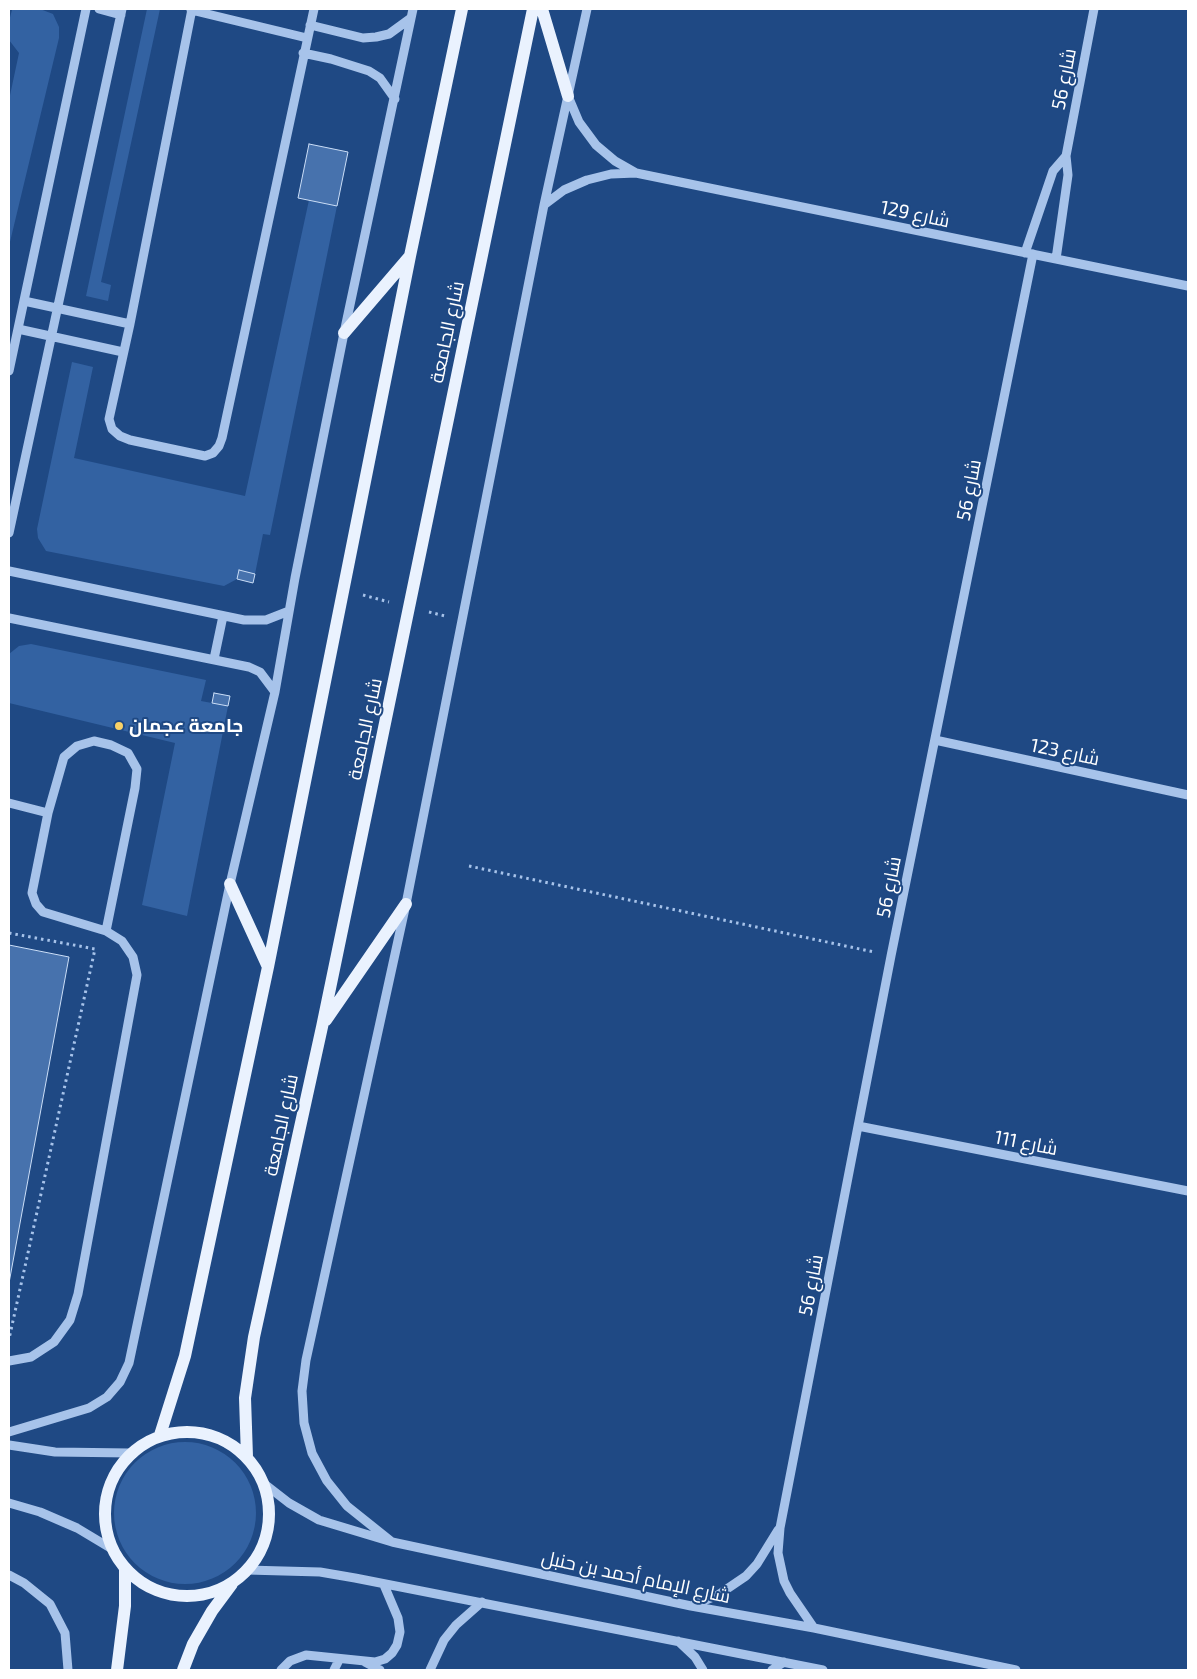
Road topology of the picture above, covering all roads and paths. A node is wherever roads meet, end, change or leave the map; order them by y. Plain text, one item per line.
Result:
1 (86, 9) edge
2 (99, 9) edge
3 (314, 9) edge
4 (533, 9) edge
5 (542, 9) edge
6 (587, 9) edge
7 (1094, 9) edge
8 (192, 10) edge
9 (460, 10) edge
10 (122, 12) edge
11 (412, 13) edge
12 (310, 25) junction
13 (307, 38) junction
14 (303, 53) junction
15 (568, 96) junction
16 (395, 99) junction
17 (1066, 156) junction
18 (636, 173) junction
19 (544, 205) junction
20 (1029, 254) junction
21 (410, 256) junction
22 (1056, 259) junction
23 (1188, 286) edge
24 (24, 301) junction
25 (58, 308) junction
26 (130, 324) junction
27 (18, 328) junction
28 (344, 333) junction
29 (52, 336) junction
30 (123, 352) junction
31 (9, 371) edge
32 (9, 533) edge
33 (9, 571) edge
34 (343, 590) junction
35 (410, 607) junction
36 (289, 611) junction
37 (223, 616) junction
38 (9, 618) edge
39 (463, 621) junction
40 (214, 659) junction
41 (275, 692) junction
42 (935, 740) junction
43 (1188, 795) edge
44 (9, 803) edge
45 (48, 813) junction
46 (469, 866) dead end
47 (230, 884) junction
48 (406, 904) junction
49 (106, 931) junction
50 (9, 933) edge
51 (892, 956) junction
52 (268, 967) junction
53 (322, 1026) junction
54 (858, 1126) junction
55 (1188, 1191) edge
56 (9, 1339) edge
57 (9, 1361) edge
58 (9, 1432) edge
59 (160, 1436) junction
60 (9, 1445) edge
61 (130, 1453) junction
62 (247, 1457) junction
63 (262, 1482) junction
64 (9, 1503) edge
65 (780, 1528) junction
66 (392, 1542) junction
67 (112, 1549) junction
68 (125, 1569) junction
69 (247, 1570) junction
70 (9, 1575) edge
71 (235, 1581) junction
72 (384, 1585) junction
73 (482, 1602) junction
74 (691, 1606) junction
75 (814, 1628) junction
76 (677, 1640) junction
77 (339, 1660) junction
78 (365, 1662) junction
79 (784, 1662) junction
80 (68, 1670) edge
81 (117, 1670) edge
82 (183, 1670) edge
83 (281, 1670) edge
84 (334, 1670) edge
85 (380, 1670) edge
86 (430, 1670) edge
87 (703, 1670) edge
88 (772, 1670) edge
89 (823, 1670) edge
90 (1016, 1670) edge

1 - 24 street
2 - 10 street
3 - 12 street
4 - 35 main road, شارع الجامعة
5 - 15 main road
6 - 15 street
7 - 17 street, شارع 56
8 - 13 street
8 - 26 street
9 - 21 main road
10 - 25 street
11 - 12 street
11 - 16 street
12 - 13 street
13 - 14 street
14 - 16 street
14 - 30 street
15 - 18 street, شارع 129
15 - 19 street
16 - 28 street
17 - 20 street, شارع 56
17 - 22 street, شارع 56
18 - 19 street, شارع 129
18 - 20 street, شارع 129
19 - 39 street
20 - 22 street, شارع 129
20 - 42 street, شارع 56
21 - 28 main road
21 - 34 main road
22 - 23 street, شارع 129
24 - 25 street
24 - 27 street
25 - 26 street
25 - 29 street
26 - 30 street
27 - 29 street
27 - 31 street
28 - 36 street
29 - 30 street
29 - 32 street
33 - 37 street
34 - 35 path
34 - 52 main road
35 - 39 path
35 - 53 main road, شارع الجامعة
36 - 37 street
36 - 41 street
37 - 40 street
38 - 40 street
39 - 48 street
40 - 41 street
41 - 47 street
42 - 43 street, شارع 123
42 - 51 street, شارع 56
44 - 45 street
45 - 49 street
45 - 49 street
46 - 51 path
47 - 52 main road
47 - 58 street
48 - 53 main road
48 - 66 street
49 - 57 street
50 - 56 path
51 - 54 street, شارع 56
52 - 59 main road
53 - 62 main road, شارع الجامعة
54 - 55 street, شارع 111
54 - 65 street, شارع 56
59 - 61 main road
59 - 62 main road
60 - 61 street
61 - 67 main road
62 - 63 main road
63 - 66 street, شارع الإمام أحمد بن حنبل
63 - 69 main road
64 - 67 street
65 - 74 street, شارع 56
65 - 75 street, شارع 56
66 - 74 street, شارع الإمام أحمد بن حنبل
67 - 68 main road
68 - 71 main road
68 - 81 main road
69 - 71 main road
69 - 72 street
70 - 80 street
71 - 82 main road
72 - 73 street
72 - 78 street
73 - 76 street
73 - 86 street
74 - 75 street, شارع الإمام أحمد بن حنبل
75 - 90 street, شارع الإمام أحمد بن حنبل
76 - 79 street
76 - 87 street
77 - 78 street
77 - 83 street
77 - 84 street
78 - 85 street
79 - 88 street
79 - 89 street

